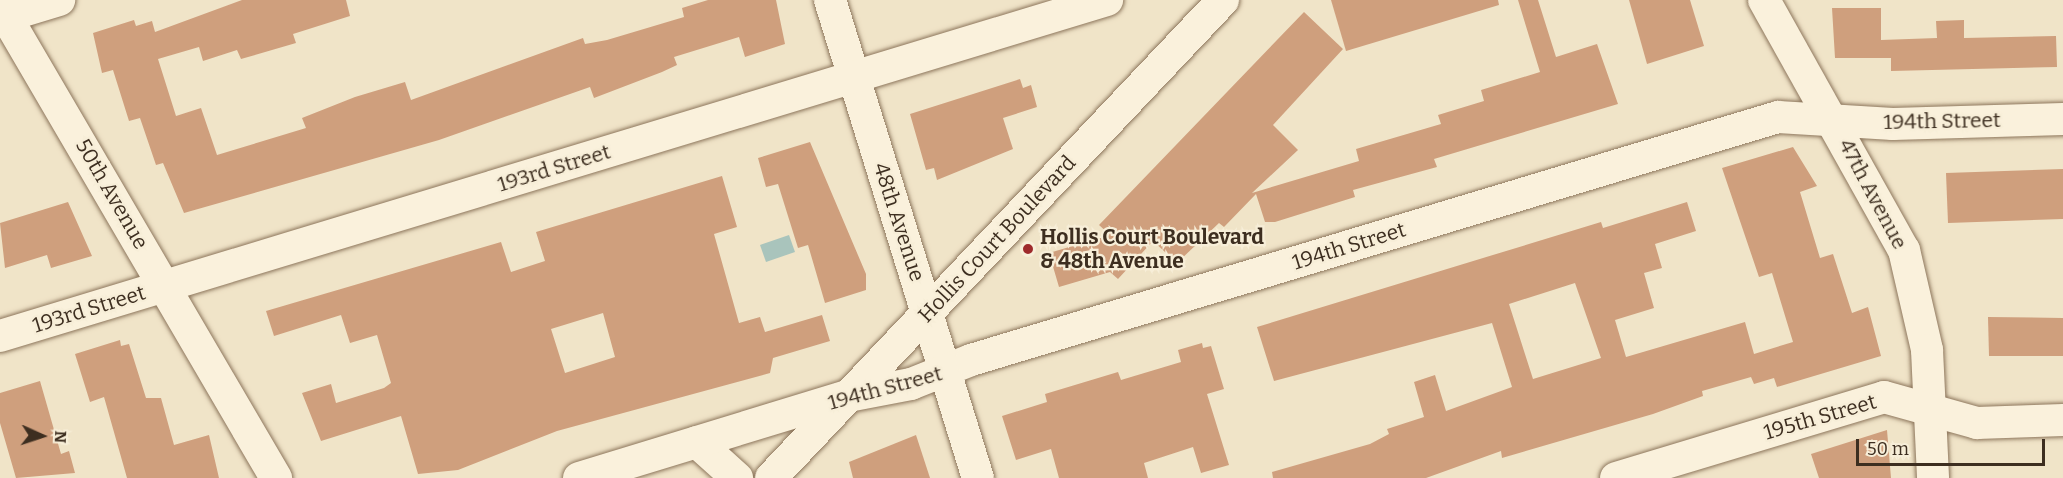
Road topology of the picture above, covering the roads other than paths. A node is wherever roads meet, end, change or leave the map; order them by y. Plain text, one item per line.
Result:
1 (59, 0) edge
2 (830, 0) edge
3 (1107, 0) edge
4 (1224, 0) edge
5 (1764, 0) edge
6 (2, 13) edge
7 (853, 77) junction
8 (1832, 119) junction
9 (2063, 119) edge
10 (165, 286) junction
11 (929, 311) junction
12 (0, 336) edge
13 (948, 371) junction
14 (848, 396) junction
15 (1931, 407) junction
16 (2063, 420) edge
17 (697, 442) junction
18 (276, 478) edge
19 (579, 478) edge
20 (738, 478) edge
21 (771, 478) edge
22 (978, 478) edge
23 (1616, 478) edge
24 (1933, 478) edge

1 - 6 street
2 - 7 street, 48th Avenue
3 - 7 street, 193rd Street
4 - 11 street, Hollis Court Boulevard
5 - 8 street, 47th Avenue
6 - 10 street, 50th Avenue
7 - 10 street, 193rd Street
7 - 11 street, 48th Avenue
8 - 9 street, 194th Street
8 - 13 street, 194th Street
8 - 15 street, 47th Avenue
10 - 12 street, 193rd Street
10 - 18 street, 50th Avenue
11 - 13 street, 48th Avenue
11 - 14 street, Hollis Court Boulevard
13 - 14 street, 194th Street
13 - 22 street, 48th Avenue
14 - 17 street, 194th Street
14 - 21 street, Hollis Court Boulevard
15 - 16 street, 195th Street
15 - 23 street, 195th Street
15 - 24 street, 47th Avenue
17 - 19 street, 194th Street
17 - 20 street

